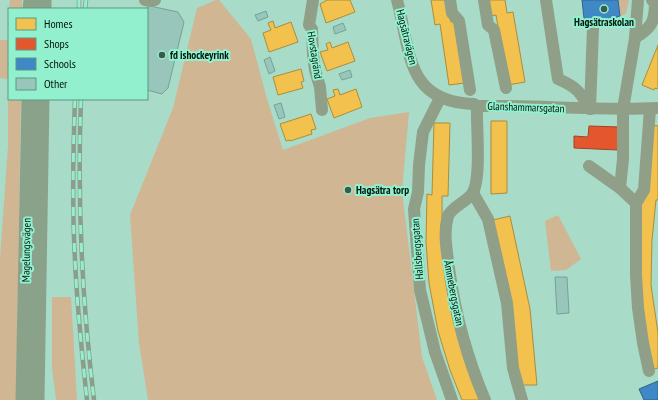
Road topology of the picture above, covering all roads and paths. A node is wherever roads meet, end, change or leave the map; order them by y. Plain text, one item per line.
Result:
1 (145, 0) edge
2 (155, 0) edge
3 (313, 0) edge
4 (397, 0) edge
5 (450, 0) edge
6 (484, 0) edge
7 (546, 0) edge
8 (638, 0) edge
9 (655, 5) edge
10 (593, 28) dead end
11 (635, 38) junction
12 (506, 88) dead end
13 (470, 90) dead end
14 (436, 95) junction
15 (29, 100) edge
16 (42, 100) edge
17 (477, 106) junction
18 (590, 109) junction
19 (623, 109) junction
20 (654, 109) edge
21 (322, 110) dead end
22 (589, 166) dead end
23 (620, 188) junction
24 (473, 193) junction
25 (636, 203) junction
26 (650, 370) dead end
27 (23, 400) edge
28 (37, 400) edge
29 (452, 400) edge
30 (485, 400) edge
31 (522, 400) edge

1 - 2 street
3 - 21 street, Hovstagränd
4 - 14 street, Hagsätravägen
5 - 13 street
6 - 12 street
7 - 18 street
8 - 11 street
9 - 11 street
10 - 18 street
11 - 19 street
14 - 17 street, Glanshammarsgatan
14 - 29 street, Hallsbergsgatan
15 - 27 main road, Magelungsvägen
16 - 28 main road, Magelungsvägen
17 - 18 street, Glanshammarsgatan
17 - 24 street
18 - 19 street, Glanshammarsgatan
19 - 20 street, Glanshammarsgatan
19 - 23 street
20 - 25 street
22 - 23 street
23 - 25 street
24 - 30 street, Åmmebergsgatan
24 - 31 street
25 - 26 street

